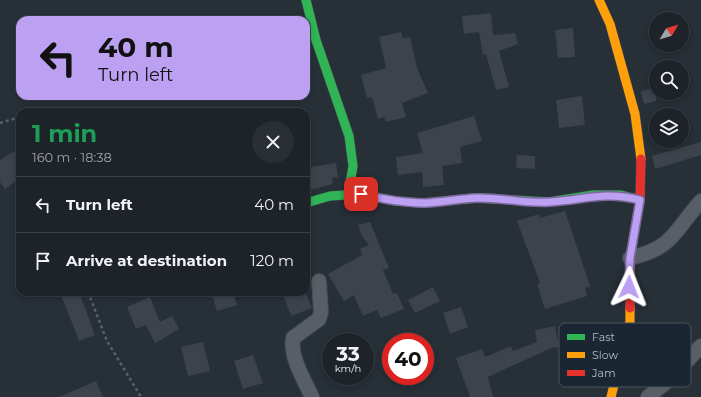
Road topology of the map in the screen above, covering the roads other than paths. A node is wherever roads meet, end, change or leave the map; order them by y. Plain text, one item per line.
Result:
1 (306, 0) edge
2 (599, 0) edge
3 (348, 195) junction
4 (640, 200) junction
5 (310, 201) edge
6 (701, 201) edge
7 (630, 258) junction
8 (319, 281) dead end
9 (630, 323) edge
10 (701, 346) edge
11 (691, 357) edge
12 (614, 387) edge
13 (660, 387) edge
14 (312, 397) edge
15 (612, 397) edge
16 (648, 397) edge

1 - 3 street
2 - 4 street
3 - 4 street
3 - 5 street
4 - 7 street
6 - 7 street
7 - 9 street
8 - 14 street
10 - 11 street
12 - 15 street
13 - 16 street

